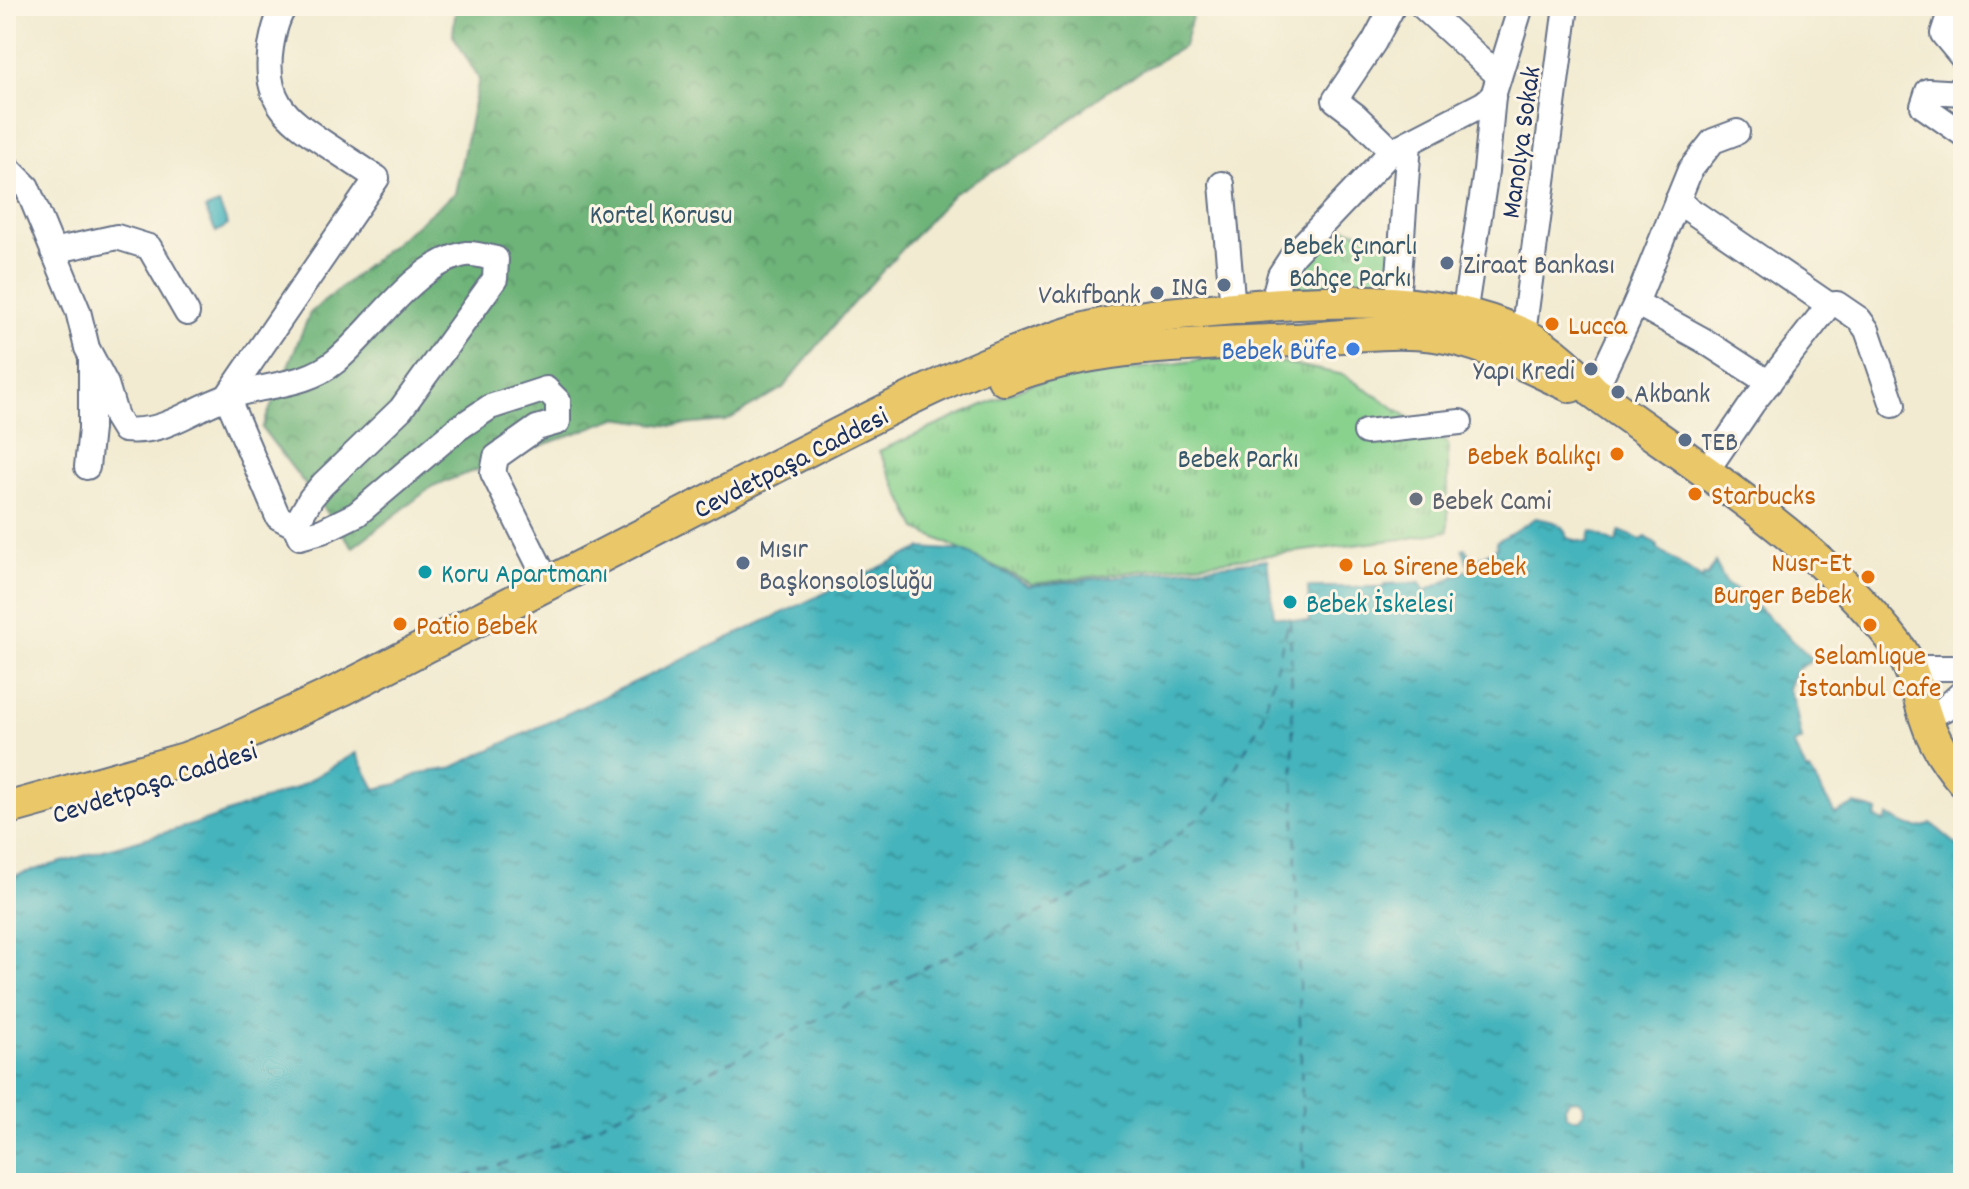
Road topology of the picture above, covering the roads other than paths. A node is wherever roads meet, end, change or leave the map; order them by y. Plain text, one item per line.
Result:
1 (285, 6) edge
2 (1393, 6) edge
3 (1422, 6) edge
4 (1521, 6) edge
5 (1566, 6) edge
6 (1952, 6) edge
7 (1963, 58) edge
8 (1496, 86) junction
9 (1963, 93) edge
10 (1737, 132) dead end
11 (1963, 134) edge
12 (1400, 147) junction
13 (6, 166) edge
14 (1222, 184) dead end
15 (17, 188) edge
16 (1677, 201) junction
17 (53, 251) junction
18 (1390, 302) junction
19 (1636, 303) junction
20 (1272, 304) junction
21 (1829, 305) junction
22 (1233, 308) junction
23 (1194, 311) junction
24 (187, 313) dead end
25 (1460, 327) junction
26 (1384, 334) junction
27 (1523, 334) junction
28 (1275, 341) junction
29 (1199, 344) junction
30 (87, 348) junction
31 (1769, 383) junction
32 (1594, 392) junction
33 (227, 397) junction
34 (1893, 405) dead end
35 (1460, 422) dead end
36 (1366, 432) dead end
37 (87, 467) dead end
38 (1705, 473) junction
39 (295, 526) junction
40 (548, 583) junction
41 (1963, 668) edge
42 (1914, 672) junction
43 (1963, 692) edge
44 (1925, 718) junction
45 (1963, 781) edge
46 (6, 809) edge
47 (6, 828) edge

1 - 33 street
2 - 12 street
3 - 8 street
4 - 8 street
5 - 27 street, Manolya Sokak
6 - 7 street
8 - 12 street
8 - 25 street
9 - 11 street
10 - 16 street
12 - 18 street
12 - 20 street
13 - 15 street
14 - 22 street
15 - 17 street
16 - 19 street
16 - 21 street
17 - 24 street
17 - 30 street
18 - 20 main road, Cevdetpaşa Caddesi
18 - 25 main road, Cevdetpaşa Caddesi
18 - 26 main road
19 - 31 street
19 - 32 street
20 - 22 main road, Cevdetpaşa Caddesi
20 - 28 main road
21 - 31 street
21 - 34 street
22 - 23 main road, Cevdetpaşa Caddesi
23 - 29 main road
23 - 40 main road, Cevdetpaşa Caddesi
25 - 26 main road, Cevdetpaşa Caddesi
25 - 27 main road, Cevdetpaşa Caddesi
25 - 32 main road, Cevdetpaşa Caddesi
26 - 28 main road, Cevdetpaşa Caddesi
27 - 32 main road, Cevdetpaşa Caddesi
28 - 29 main road, Cevdetpaşa Caddesi
29 - 47 main road, Cevdetpaşa Caddesi
30 - 33 street
30 - 37 street
31 - 38 street
32 - 38 main road, Cevdetpaşa Caddesi
33 - 39 street
33 - 39 street
35 - 36 street
38 - 42 main road, Cevdetpaşa Caddesi
39 - 40 street
40 - 46 main road, Cevdetpaşa Caddesi
41 - 42 street
42 - 44 main road, Cevdetpaşa Caddesi
43 - 44 street
44 - 45 main road, Cevdetpaşa Caddesi

